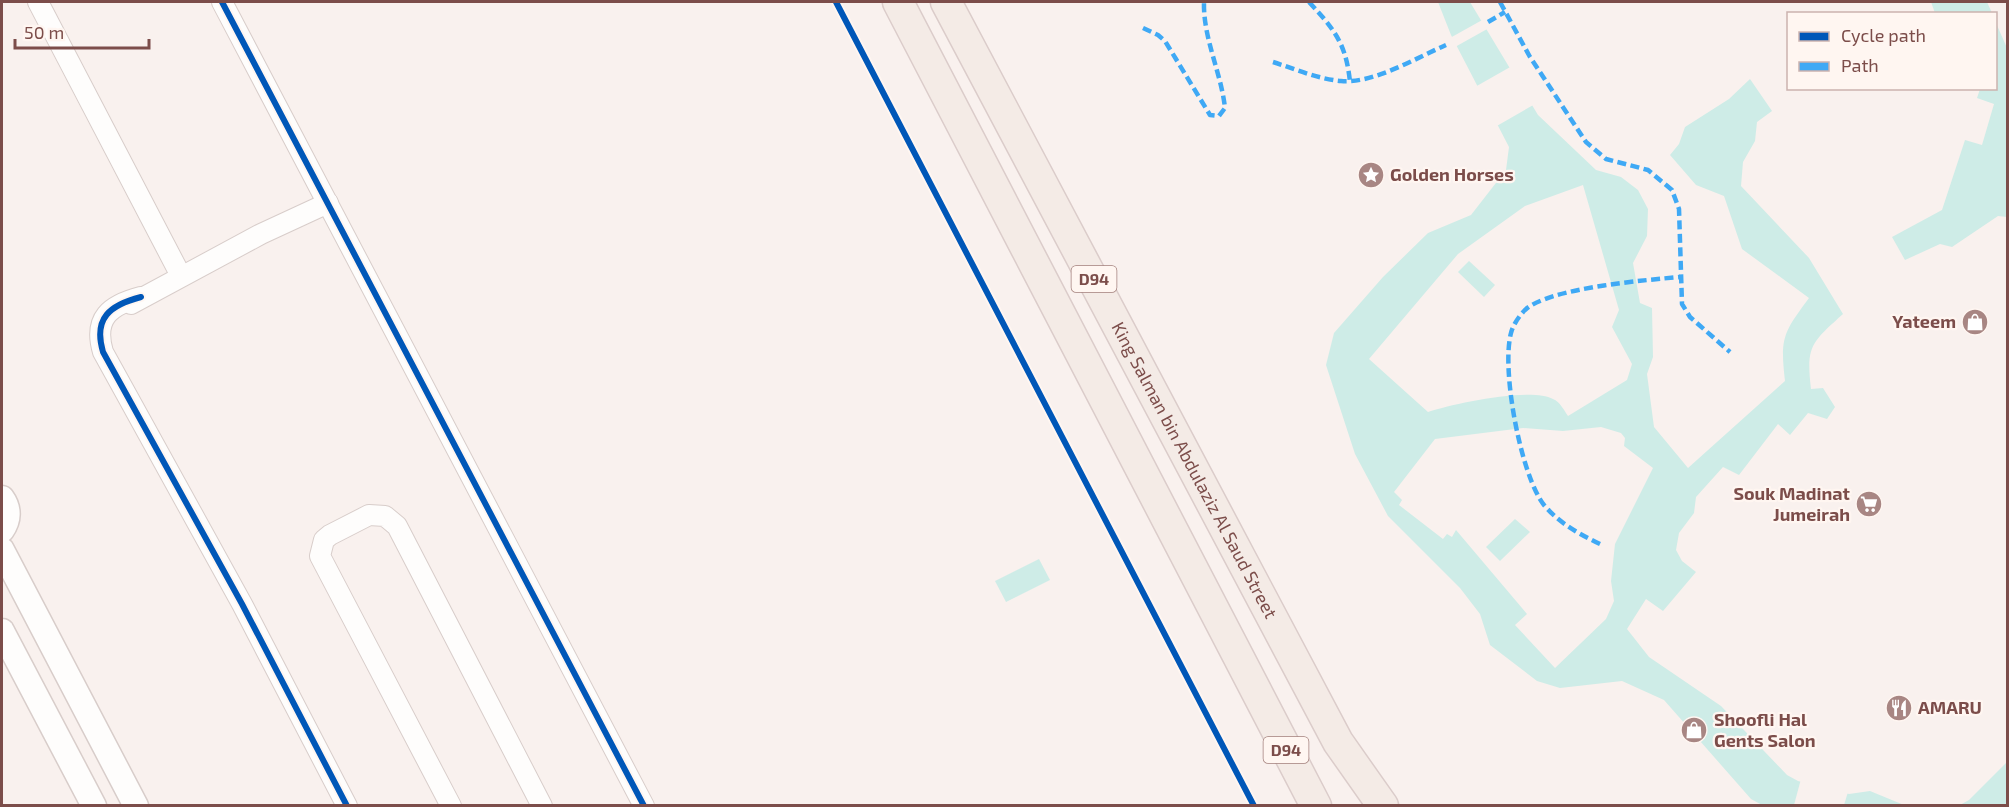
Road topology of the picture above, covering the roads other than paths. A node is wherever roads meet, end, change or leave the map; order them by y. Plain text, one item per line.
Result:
1 (38, 2) edge
2 (222, 2) edge
3 (898, 2) edge
4 (946, 2) edge
5 (325, 197) junction
6 (1073, 240) junction
7 (181, 276) junction
8 (1065, 323) junction
9 (2, 498) edge
10 (2, 530) edge
11 (2, 550) edge
12 (2, 631) edge
13 (1257, 694) junction
14 (94, 806) edge
15 (136, 806) edge
16 (347, 806) edge
17 (451, 806) edge
18 (542, 806) edge
19 (644, 806) edge
20 (1308, 806) edge
21 (1316, 806) edge
22 (1334, 806) edge
23 (1383, 806) edge

1 - 7 street
2 - 5 street
3 - 8 main road, D94
4 - 6 main road, King Salman bin Abdulaziz Al Saud Street / D94
5 - 7 street
5 - 19 street
6 - 8 main road
6 - 23 main road, King Salman bin Abdulaziz Al Saud Street / D94
7 - 16 street
8 - 13 main road, D94
9 - 10 street
11 - 15 street
12 - 14 street
13 - 20 main road
13 - 21 main road, D94
13 - 22 main road
17 - 18 street

